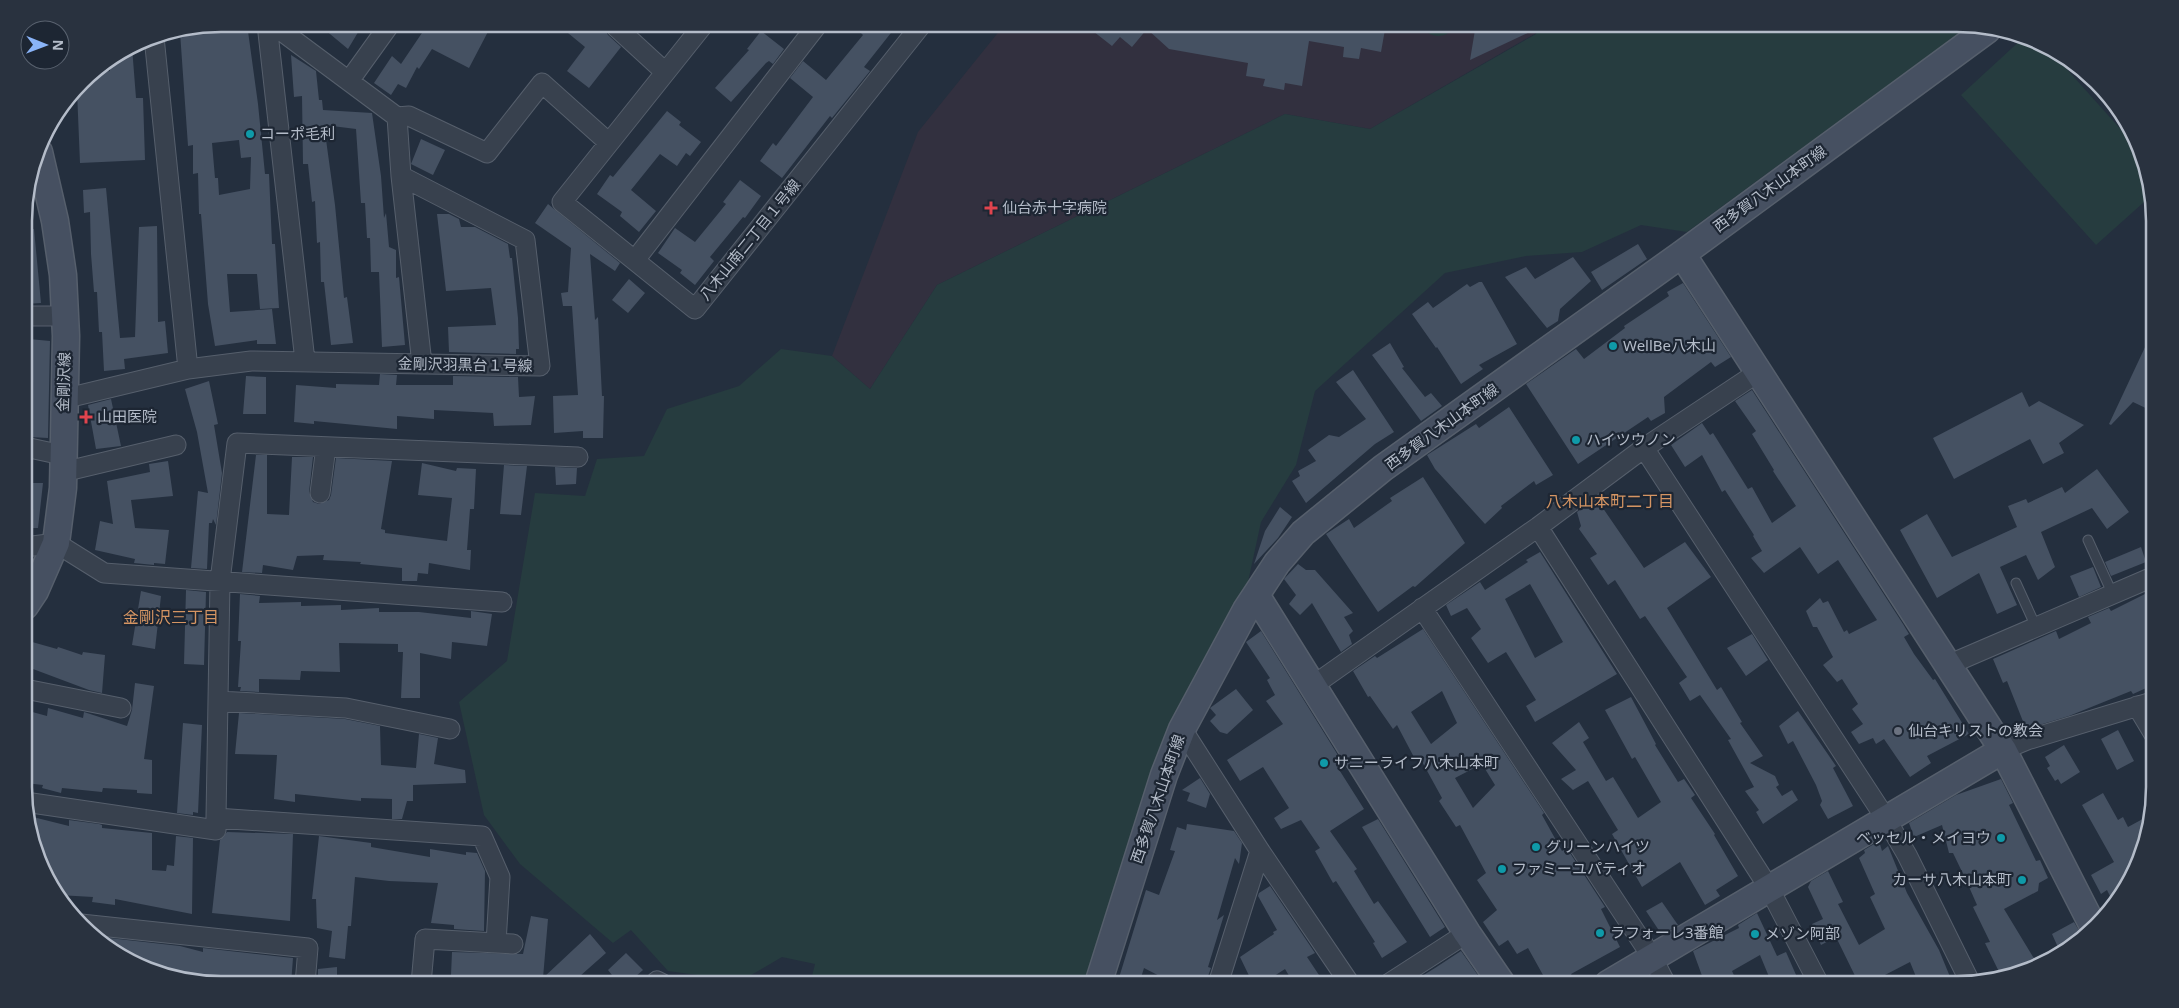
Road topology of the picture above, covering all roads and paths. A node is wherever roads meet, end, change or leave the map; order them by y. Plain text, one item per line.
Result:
1 (268, 32) edge
2 (283, 32) edge
3 (384, 32) edge
4 (622, 32) edge
5 (698, 32) edge
6 (812, 32) edge
7 (916, 32) edge
8 (1982, 34) edge
9 (155, 45) edge
10 (665, 72) junction
11 (349, 81) junction
12 (397, 117) junction
13 (609, 142) junction
14 (42, 164) edge
15 (401, 176) junction
16 (1682, 254) junction
17 (635, 260) junction
18 (32, 316) edge
19 (65, 316) junction
20 (305, 361) junction
21 (422, 364) junction
22 (188, 369) junction
23 (1757, 373) junction
24 (63, 400) junction
25 (176, 445) dead end
26 (326, 447) junction
27 (1644, 448) junction
28 (32, 450) edge
29 (578, 457) dead end
30 (62, 464) junction
31 (320, 493) dead end
32 (1538, 527) junction
33 (2088, 540) dead end
34 (56, 543) junction
35 (32, 546) edge
36 (2147, 580) edge
37 (220, 581) junction
38 (2016, 583) dead end
39 (1256, 595) junction
40 (2113, 595) junction
41 (32, 596) edge
42 (502, 602) dead end
43 (1422, 608) junction
44 (2036, 628) junction
45 (1948, 665) junction
46 (1311, 687) junction
47 (32, 689) edge
48 (218, 701) junction
49 (2146, 704) edge
50 (121, 708) dead end
51 (450, 729) dead end
52 (1182, 729) junction
53 (2003, 750) junction
54 (33, 803) edge
55 (216, 818) junction
56 (1886, 819) junction
57 (1260, 852) junction
58 (1769, 888) junction
59 (2090, 921) edge
60 (93, 925) edge
61 (1467, 934) junction
62 (1652, 957) junction
63 (1967, 975) edge
64 (305, 976) edge
65 (422, 976) edge
66 (1101, 976) edge
67 (1221, 976) edge
68 (1345, 976) edge
69 (1401, 976) edge
70 (1496, 976) edge
71 (1621, 976) edge
72 (1662, 976) edge
73 (1815, 976) edge

1 - 20 street
2 - 11 street
3 - 11 street
4 - 10 street
5 - 10 street, 八木山南二丁目１号線
6 - 17 street
7 - 17 street, 八木山南二丁目１号線
8 - 16 street, 西多賀八木山本町線
9 - 22 street
10 - 13 street, 八木山南二丁目１号線
11 - 12 street
12 - 13 street
12 - 15 street
13 - 17 street, 八木山南二丁目１号線
14 - 19 street, 金剛沢線
15 - 21 street
15 - 21 street, 金剛沢羽黒台１号線
16 - 23 street
16 - 39 street, 西多賀八木山本町線
18 - 19 street
19 - 24 street, 金剛沢線
20 - 21 street, 金剛沢羽黒台１号線
20 - 22 street, 金剛沢羽黒台１号線
22 - 24 street, 金剛沢羽黒台１号線
23 - 27 street
23 - 45 street
24 - 30 street, 金剛沢線
25 - 30 street
26 - 29 street
26 - 31 street
26 - 37 street
27 - 32 street
27 - 56 street
28 - 30 street
30 - 34 street, 金剛沢線
32 - 43 street
32 - 58 street
33 - 40 lane
34 - 35 street
34 - 37 street
34 - 41 street, 金剛沢線
36 - 40 street
37 - 42 street
37 - 48 street
38 - 44 lane
39 - 46 street
39 - 52 street, 西多賀八木山本町線
40 - 44 street
43 - 46 street
43 - 62 street
44 - 45 street
45 - 53 street
46 - 61 street
47 - 50 street
48 - 51 street
48 - 55 street
49 - 53 street
52 - 57 street
52 - 66 street, 西多賀八木山本町線
53 - 56 street
53 - 59 street
54 - 55 street
55 - 65 street
56 - 58 street
56 - 63 street
57 - 67 street
57 - 68 street
58 - 62 street
58 - 73 street
60 - 64 street
61 - 69 street
61 - 70 street
62 - 71 street
62 - 72 street

